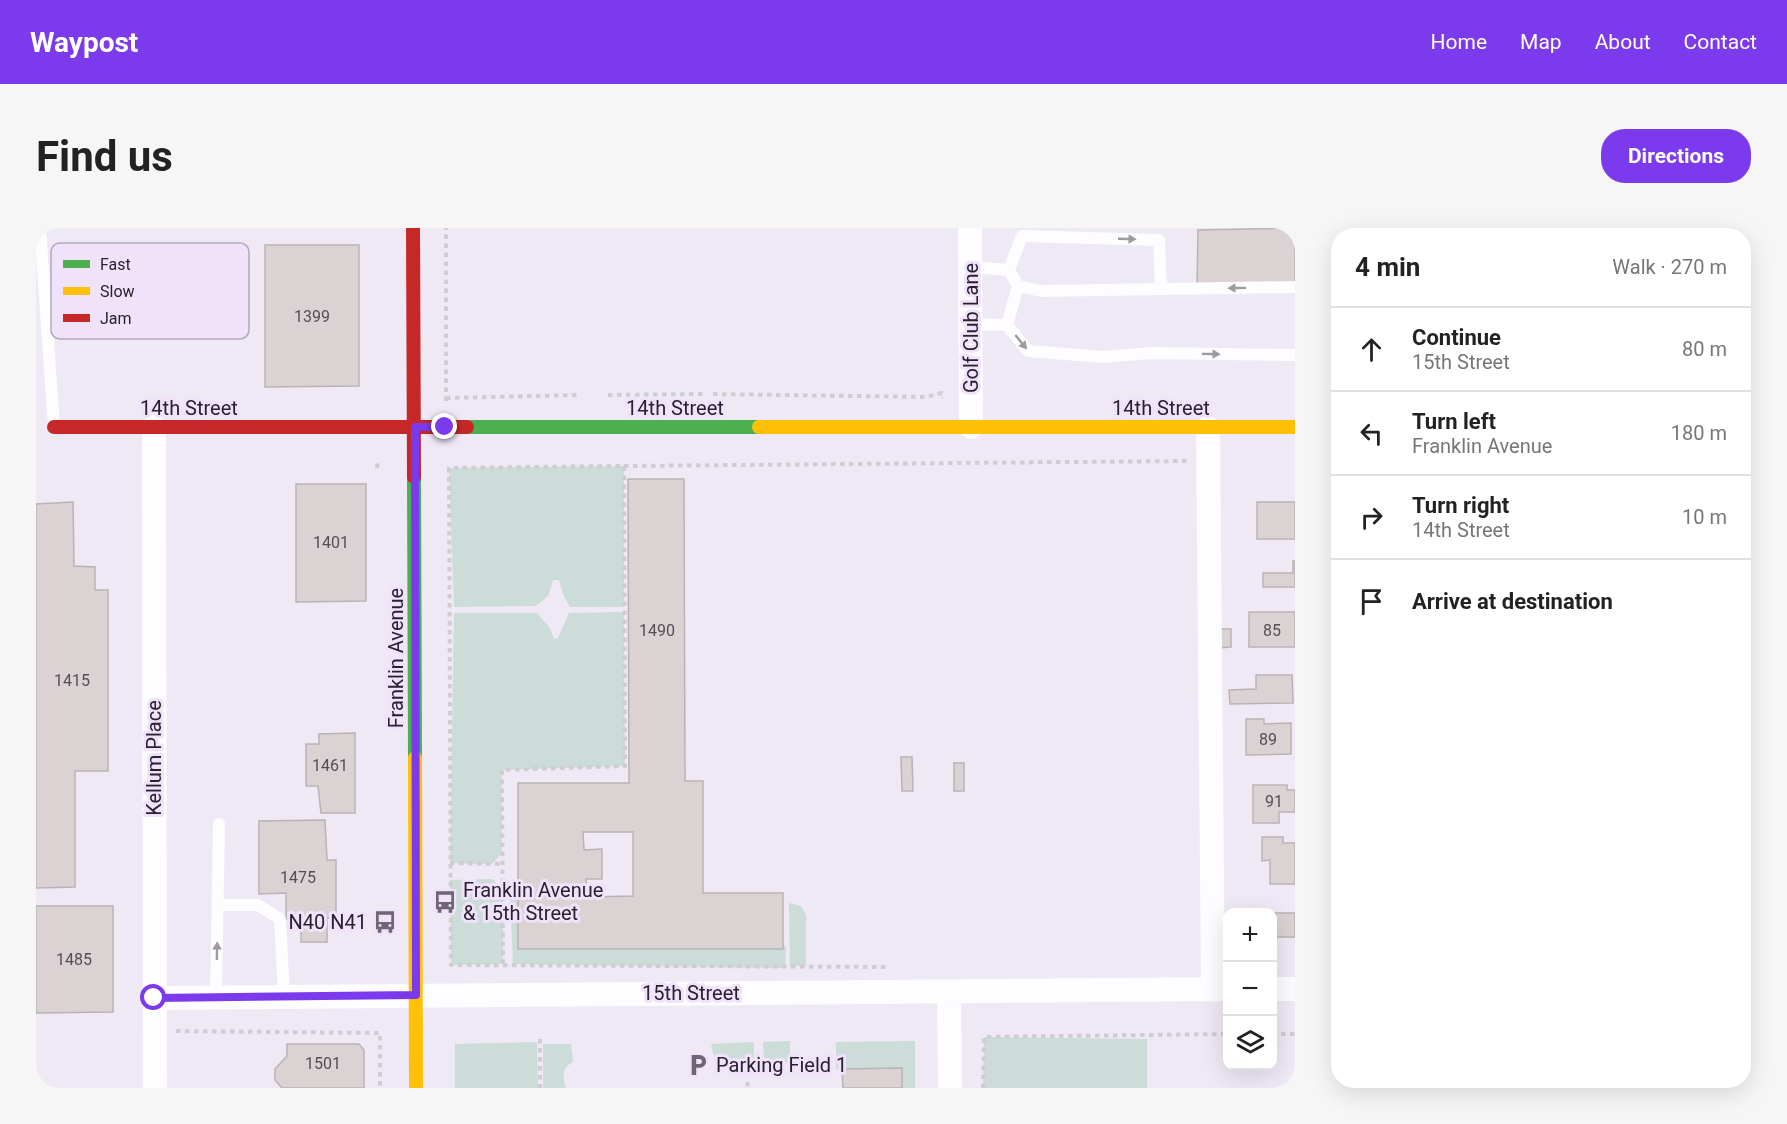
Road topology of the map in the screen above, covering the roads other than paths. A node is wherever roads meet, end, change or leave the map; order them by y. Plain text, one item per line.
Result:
1 (413, 228) edge
2 (970, 228) edge
3 (38, 231) edge
4 (970, 267) junction
5 (1009, 270) junction
6 (1018, 286) junction
7 (1295, 287) edge
8 (1161, 289) junction
9 (970, 324) junction
10 (1007, 325) junction
11 (1295, 355) edge
12 (54, 427) joint
13 (154, 427) junction
14 (415, 427) junction
15 (971, 428) junction
16 (1208, 428) junction
17 (1295, 428) edge
18 (219, 824) dead end
19 (217, 905) junction
20 (1277, 989) edge
21 (1295, 989) edge
22 (1220, 990) edge
23 (949, 992) junction
24 (416, 995) junction
25 (284, 996) junction
26 (154, 998) junction
27 (216, 998) junction
28 (155, 1088) edge
29 (416, 1088) edge
30 (950, 1088) edge

1 - 14 street, Franklin Avenue
2 - 4 street, Golf Club Lane
3 - 12 lane
4 - 5 lane
4 - 9 street, Golf Club Lane
5 - 6 lane
5 -> 8 lane
6 - 8 lane
6 - 10 lane
7 -> 8 lane
9 - 10 lane
9 - 15 street, Golf Club Lane
10 -> 11 lane
12 - 13 street, 14th Street
13 - 14 street, 14th Street
13 - 26 street, Kellum Place
14 - 15 street, 14th Street
14 - 24 street, Franklin Avenue
15 - 16 street, 14th Street
16 - 17 street, 14th Street
16 - 22 street
18 - 19 lane
19 - 25 lane
27 -> 19 lane
20 - 21 street
22 - 23 street, 15th Street
23 - 24 street, 15th Street
23 - 30 street
24 - 25 street, 15th Street
24 - 29 street, Franklin Avenue
25 - 27 street, 15th Street
26 - 27 street, 15th Street
26 - 28 street, Kellum Place

